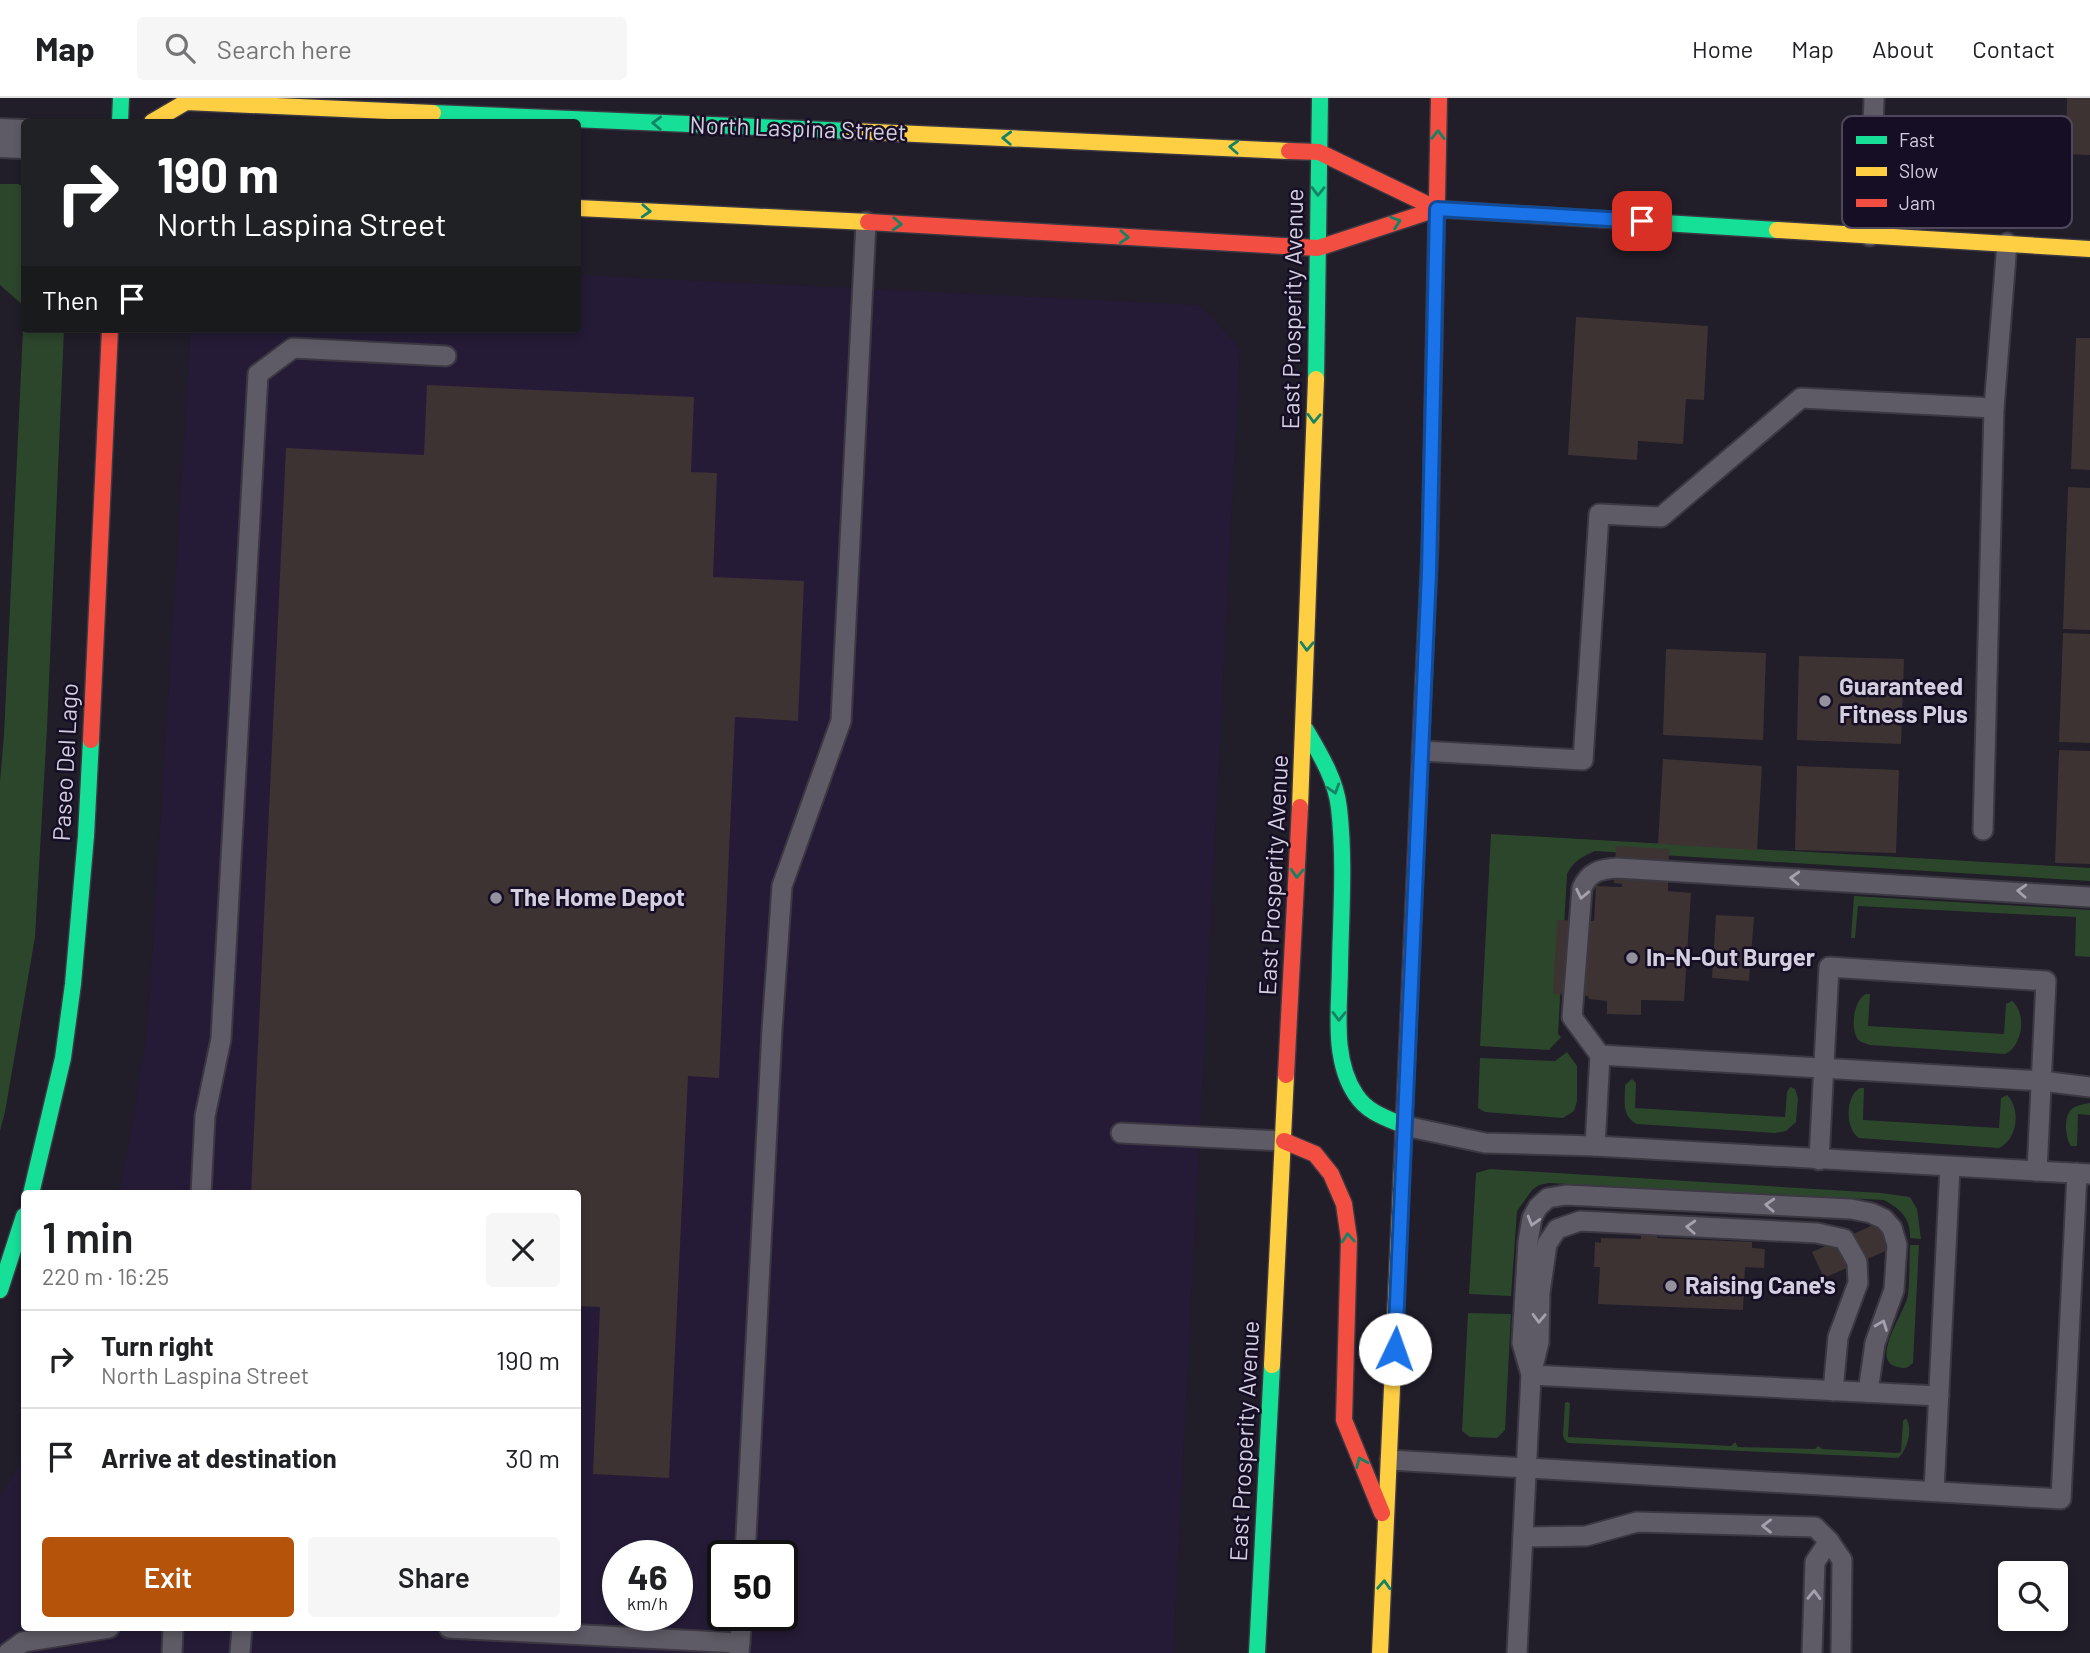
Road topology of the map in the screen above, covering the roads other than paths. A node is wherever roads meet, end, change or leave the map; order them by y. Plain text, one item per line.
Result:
1 (121, 98) edge
2 (1320, 98) edge
3 (1439, 98) edge
4 (1874, 98) edge
5 (1873, 116) edge
6 (120, 119) edge
7 (157, 119) edge
8 (571, 119) edge
9 (581, 119) edge
10 (0, 138) edge
11 (21, 139) edge
12 (1318, 152) junction
13 (581, 208) edge
14 (1437, 209) junction
15 (866, 222) junction
16 (1870, 228) edge
17 (1870, 236) junction
18 (2007, 243) junction
19 (1318, 248) junction
20 (2090, 248) edge
21 (110, 333) edge
22 (446, 356) dead end
23 (1994, 408) junction
24 (1304, 728) junction
25 (1422, 751) junction
26 (1983, 830) dead end
27 (2090, 897) edge
28 (1600, 1055) junction
29 (1825, 1069) junction
30 (2042, 1081) junction
31 (2090, 1087) edge
32 (1405, 1126) junction
33 (1121, 1133) dead end
34 (1283, 1140) junction
35 (1595, 1146) junction
36 (1819, 1160) junction
37 (1950, 1167) junction
38 (2037, 1171) junction
39 (2084, 1174) edge
40 (32, 1190) edge
41 (201, 1190) edge
42 (21, 1225) edge
43 (0, 1290) edge
44 (1531, 1375) junction
45 (1833, 1391) junction
46 (1868, 1392) junction
47 (1939, 1396) junction
48 (1390, 1461) junction
49 (1527, 1468) junction
50 (1934, 1491) junction
51 (1387, 1525) junction
52 (1523, 1537) junction
53 (746, 1540) edge
54 (1829, 1541) junction
55 (91, 1631) edge
56 (173, 1631) edge
57 (242, 1631) edge
58 (493, 1631) edge
59 (740, 1648) edge
60 (8, 1653) edge
61 (172, 1653) edge
62 (240, 1653) edge
63 (1257, 1653) edge
64 (1380, 1653) edge
65 (1517, 1653) edge
66 (1812, 1653) edge
67 (1841, 1653) edge

1 - 6 main road
2 - 12 main road, East Prosperity Avenue
14 -> 3 main road
4 - 5 lane
8 -> 7 main road, North Laspina Street
12 -> 9 main road, North Laspina Street
10 - 11 street
12 - 14 main road, North Laspina Street
12 -> 19 main road, East Prosperity Avenue
13 -> 15 main road, North Laspina Street
14 - 17 main road, North Laspina Street
19 -> 14 main road, North Laspina Street
14 - 25 main road
15 -> 19 main road, North Laspina Street
15 - 53 lane
16 - 17 lane
17 - 18 main road, North Laspina Street
18 - 20 main road, North Laspina Street
18 - 23 lane
19 -> 24 main road, East Prosperity Avenue
21 - 40 main road, Paseo Del Lago
22 - 41 lane
23 - 25 lane
23 - 26 lane
24 -> 32 main road
24 -> 34 main road, East Prosperity Avenue
25 - 32 main road
27 -> 28 lane
28 - 29 lane
28 - 35 lane
29 - 30 lane
29 - 30 lane
29 - 36 lane
30 - 31 lane
30 - 38 lane
32 - 35 lane
32 - 48 main road
33 - 34 lane
51 -> 34 main road
34 - 63 main road, East Prosperity Avenue
35 - 36 lane
36 - 37 lane
37 - 38 lane
37 - 47 lane
38 - 39 lane
39 - 50 lane
42 - 43 main road
44 - 45 lane
45 -> 44 lane
46 -> 44 lane
44 - 49 lane
45 - 46 lane
46 - 47 lane
47 - 50 lane
48 - 49 lane
48 - 51 main road
49 - 50 lane
49 - 52 lane
64 -> 51 main road
54 -> 52 lane
52 - 65 lane
66 -> 54 lane
54 - 67 lane
55 - 60 lane
56 - 61 lane
57 - 62 lane
58 - 59 lane

